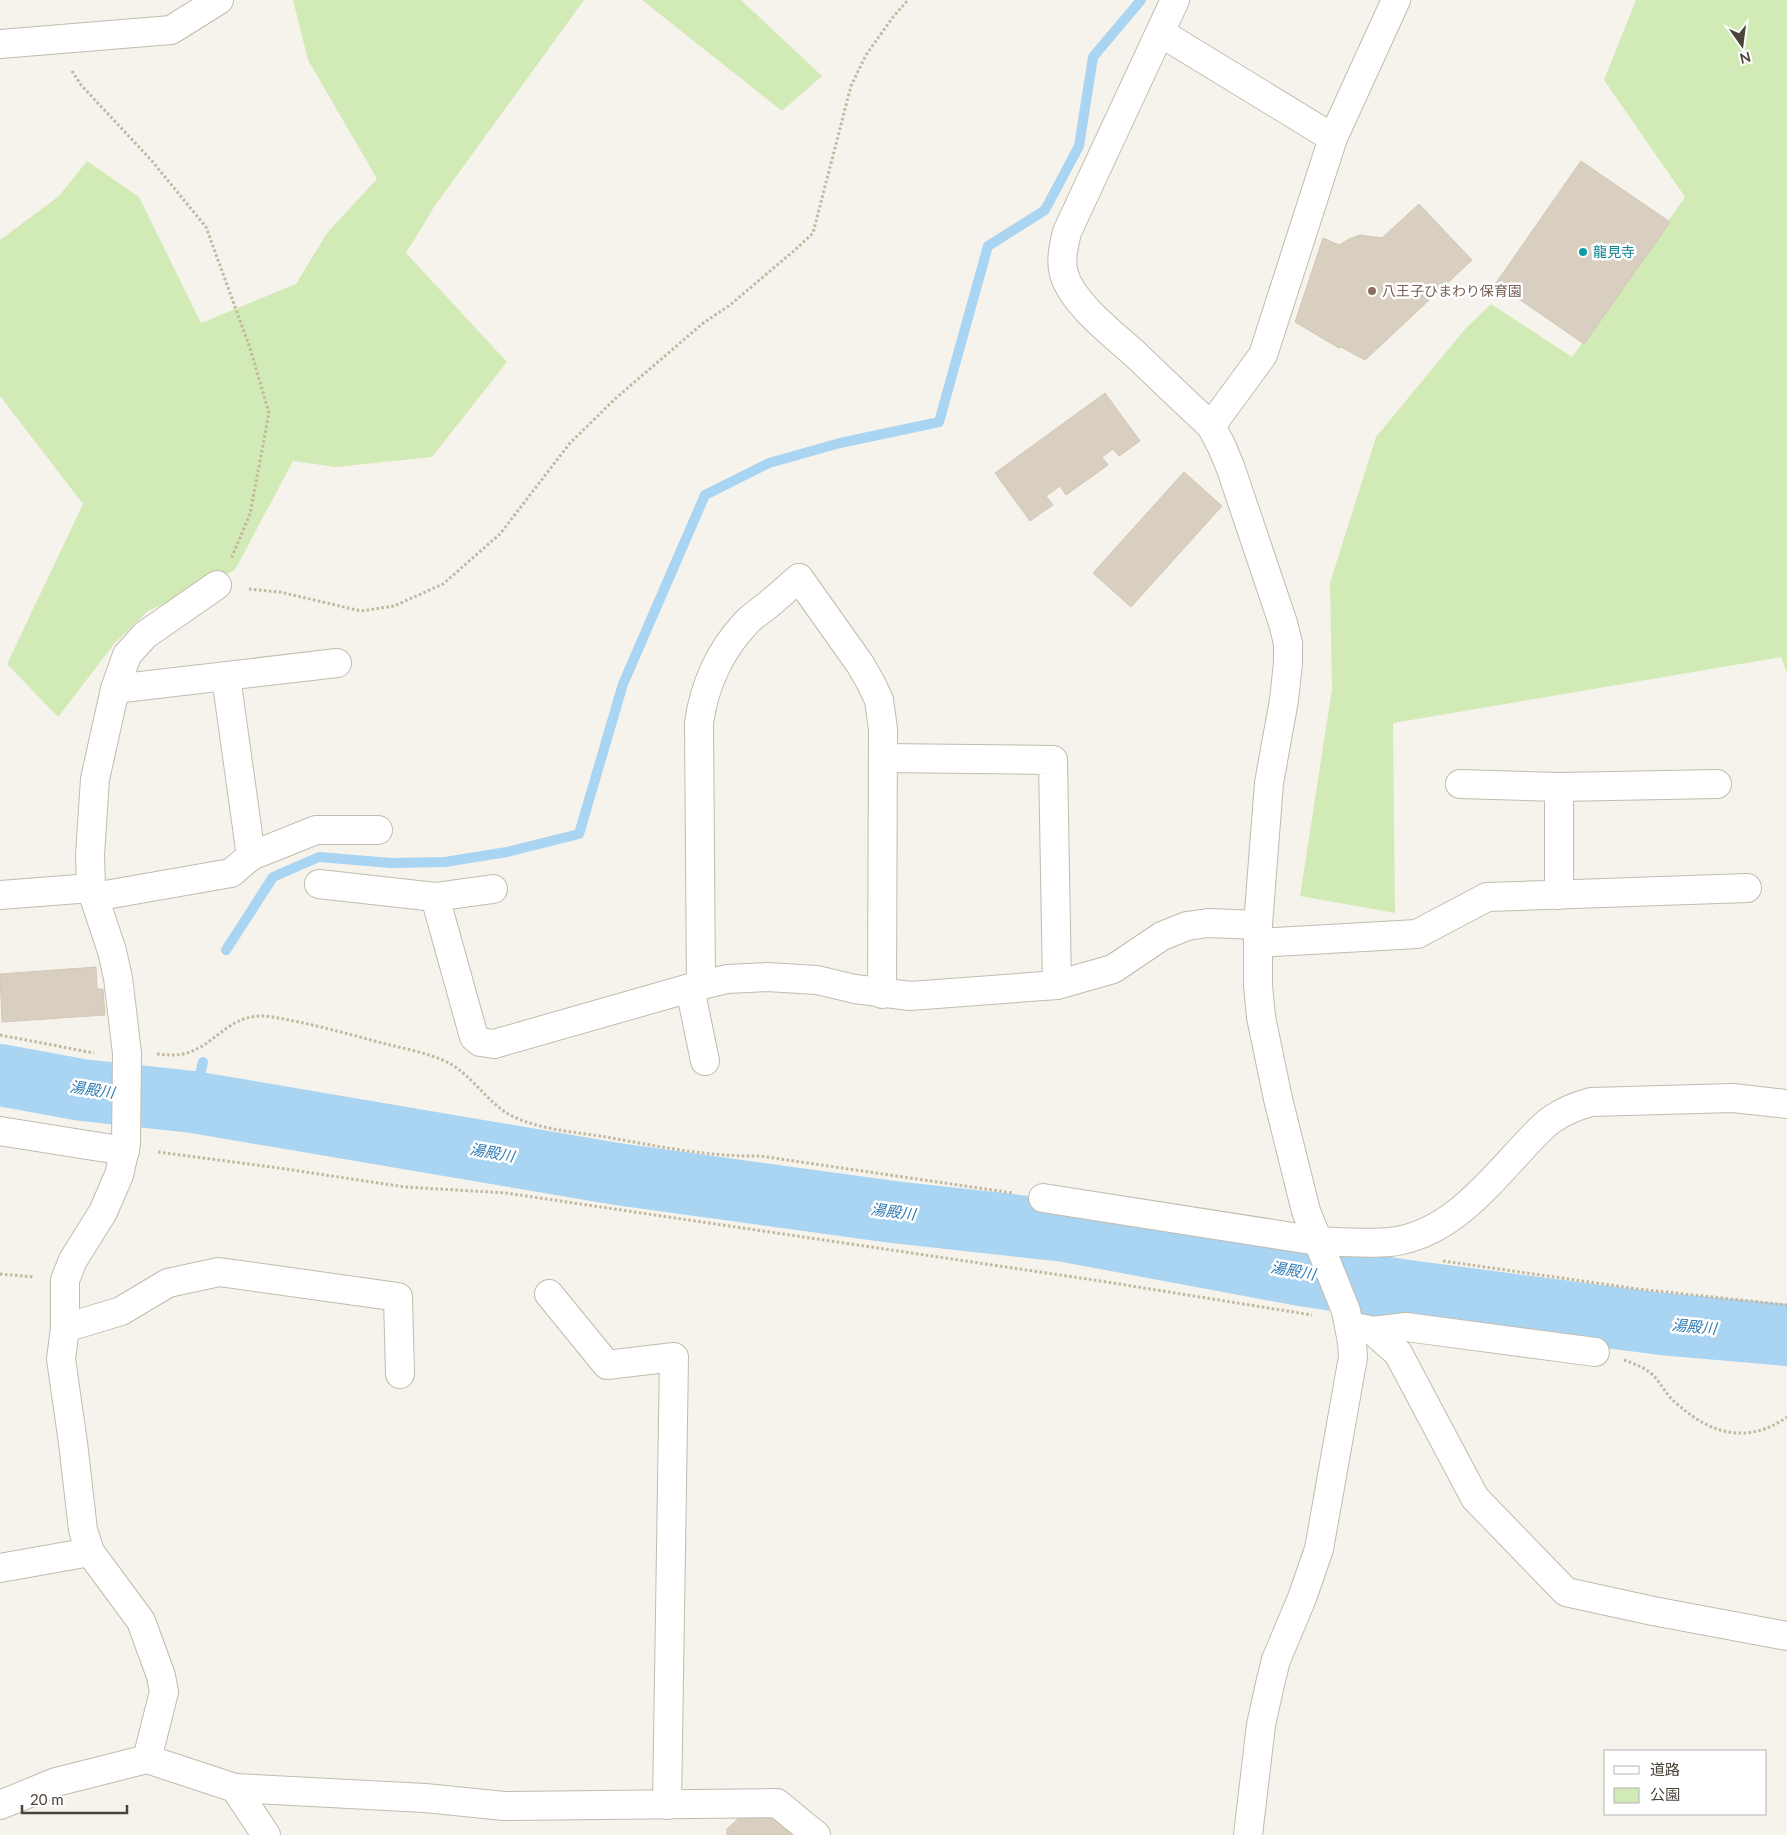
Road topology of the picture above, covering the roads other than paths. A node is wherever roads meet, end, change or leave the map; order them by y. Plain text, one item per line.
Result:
1 (219, 0) edge
2 (1175, 0) edge
3 (1396, 0) edge
4 (1161, 33) junction
5 (0, 44) edge
6 (1333, 138) junction
7 (1211, 426) junction
8 (217, 586) road end
9 (337, 663) dead end
10 (226, 677) junction
11 (115, 689) junction
12 (883, 758) junction
13 (1460, 784) dead end
14 (1717, 784) dead end
15 (1559, 787) junction
16 (378, 830) dead end
17 (251, 856) junction
18 (319, 884) dead end
19 (1746, 888) dead end
20 (493, 889) dead end
21 (93, 892) junction
22 (0, 894) edge
23 (1559, 895) junction
24 (434, 896) junction
25 (1258, 934) junction
26 (1057, 985) junction
27 (696, 987) junction
28 (882, 994) junction
29 (705, 1061) dead end
30 (1787, 1104) edge
31 (0, 1131) edge
32 (125, 1147) junction
33 (1044, 1198) road end
34 (1320, 1245) junction
35 (549, 1294) dead end
36 (1356, 1323) junction
37 (65, 1328) junction
38 (1595, 1352) road end
39 (400, 1374) dead end
40 (90, 1552) junction
41 (0, 1568) edge
42 (1787, 1636) edge
43 (147, 1759) junction
44 (235, 1788) junction
45 (0, 1804) edge
46 (667, 1805) junction
47 (266, 1835) edge
48 (816, 1835) edge
49 (1248, 1835) edge

1 - 5 street
2 - 4 street
3 - 6 street
4 - 6 street
4 - 7 street
6 - 7 street
7 - 25 street
8 - 11 street
9 - 10 street
10 - 11 street
10 - 17 street
11 - 21 street
12 - 26 street
12 - 27 street
12 - 28 street
13 - 15 street
14 - 15 street
15 - 23 street
16 - 17 street
17 - 21 street
18 - 24 street
19 - 23 street
20 - 24 street
21 - 22 street
21 - 32 street
23 - 25 street
24 - 27 street
25 - 26 street
25 - 34 street
26 - 28 street
27 - 28 street
27 - 29 street
30 - 34 street
31 - 32 street
32 - 37 street
33 - 34 street
34 - 36 street
35 - 46 street
36 - 38 street
36 - 42 street
36 - 49 street
37 - 39 street
37 - 40 street
40 - 41 street
40 - 43 street
43 - 44 street
43 - 45 street
44 - 46 street
44 - 47 street
46 - 48 street

